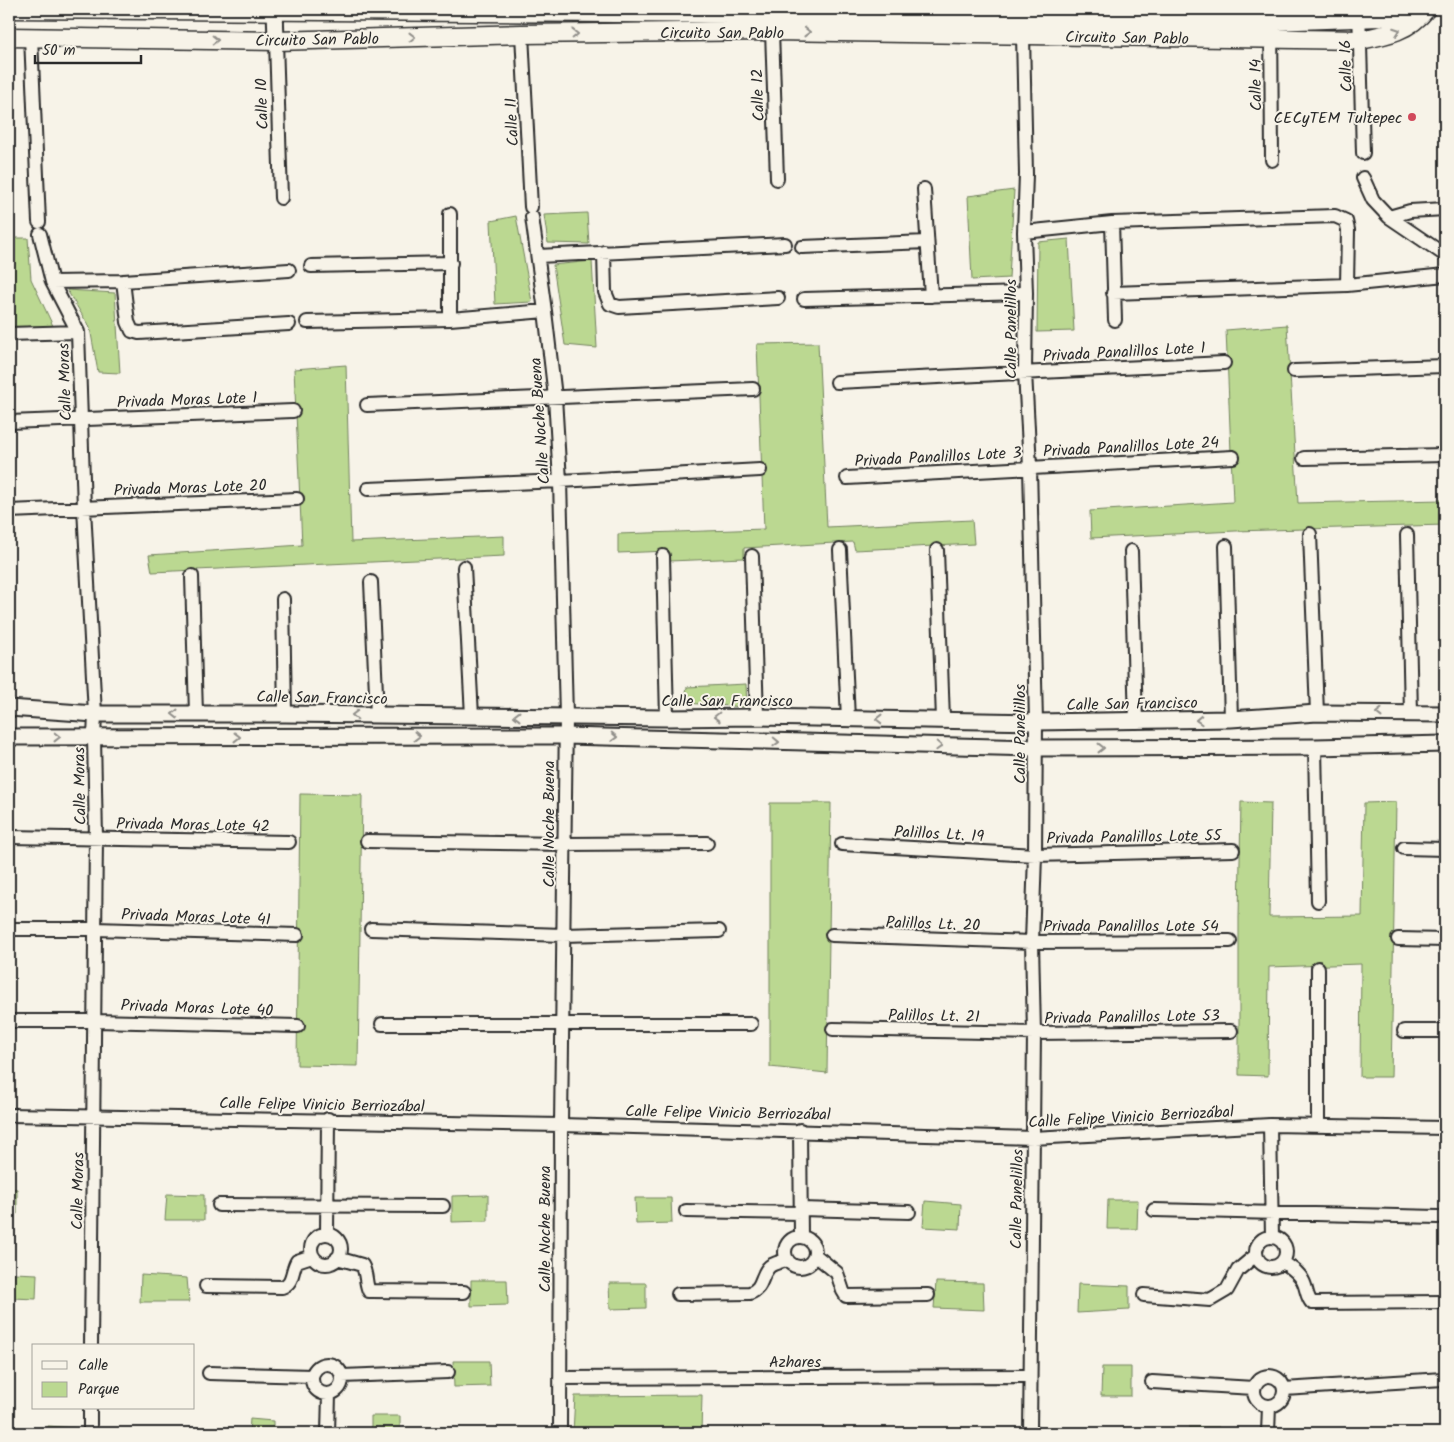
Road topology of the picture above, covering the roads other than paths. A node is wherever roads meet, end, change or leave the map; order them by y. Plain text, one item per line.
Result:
1 (9, 9) edge
2 (31, 9) edge
3 (1402, 9) edge
4 (1426, 9) edge
5 (275, 10) edge
6 (529, 10) edge
7 (1017, 13) edge
8 (1359, 14) edge
9 (772, 18) edge
10 (1271, 23) edge
11 (522, 34) junction
12 (1023, 35) junction
13 (9, 37) edge
14 (31, 37) junction
15 (1360, 40) junction
16 (276, 41) junction
17 (1363, 153) dead end
18 (1272, 160) dead end
19 (1363, 178) dead end
20 (778, 179) dead end
21 (924, 189) dead end
22 (281, 198) dead end
23 (1445, 209) edge
24 (532, 212) joint
25 (450, 214) dead end
26 (1389, 217) junction
27 (1112, 223) junction
28 (1024, 232) junction
29 (927, 242) junction
30 (785, 244) dead end
31 (802, 247) dead end
32 (604, 252) junction
33 (1445, 255) edge
34 (538, 256) junction
35 (452, 262) junction
36 (311, 266) dead end
37 (289, 270) dead end
38 (1445, 275) edge
39 (124, 281) junction
40 (52, 282) junction
41 (1347, 285) junction
42 (1026, 293) junction
43 (1113, 293) junction
44 (931, 296) junction
45 (778, 298) dead end
46 (804, 299) dead end
47 (545, 311) junction
48 (450, 319) junction
49 (1115, 320) dead end
50 (307, 322) dead end
51 (289, 324) dead end
52 (78, 332) junction
53 (9, 334) edge
54 (1224, 362) dead end
55 (1445, 366) edge
56 (1294, 371) dead end
57 (1025, 372) junction
58 (836, 382) dead end
59 (753, 389) dead end
60 (555, 398) junction
61 (367, 405) dead end
62 (293, 411) dead end
63 (82, 420) junction
64 (9, 422) edge
65 (1445, 455) edge
66 (1233, 457) dead end
67 (1304, 458) dead end
68 (1030, 467) junction
69 (760, 470) dead end
70 (847, 478) dead end
71 (560, 481) junction
72 (368, 489) dead end
73 (297, 499) dead end
74 (84, 508) junction
75 (9, 511) edge
76 (1310, 534) dead end
77 (1407, 536) dead end
78 (1226, 546) dead end
79 (840, 550) dead end
80 (937, 550) dead end
81 (1131, 551) dead end
82 (663, 556) dead end
83 (752, 556) dead end
84 (464, 567) dead end
85 (192, 576) dead end
86 (371, 582) dead end
87 (283, 599) dead end
88 (9, 708) edge
89 (1317, 713) junction
90 (95, 714) junction
91 (196, 714) junction
92 (285, 714) junction
93 (1411, 714) junction
94 (1445, 714) edge
95 (377, 715) junction
96 (472, 716) junction
97 (566, 716) junction
98 (757, 717) junction
99 (667, 718) junction
100 (848, 719) junction
101 (1231, 719) junction
102 (943, 720) junction
103 (1036, 722) junction
104 (1136, 722) junction
105 (565, 736) junction
106 (94, 737) junction
107 (9, 738) edge
108 (1445, 744) edge
109 (1315, 747) junction
110 (1036, 748) junction
111 (9, 838) edge
112 (96, 838) junction
113 (367, 841) dead end
114 (289, 842) dead end
115 (707, 843) dead end
116 (564, 844) junction
117 (842, 844) dead end
118 (1404, 848) dead end
119 (1445, 849) edge
120 (1233, 850) dead end
121 (1035, 855) junction
122 (1318, 901) dead end
123 (9, 929) edge
124 (95, 929) junction
125 (371, 929) dead end
126 (719, 932) dead end
127 (563, 934) junction
128 (296, 935) dead end
129 (832, 935) dead end
130 (1398, 939) dead end
131 (1445, 940) edge
132 (1230, 941) dead end
133 (1032, 942) junction
134 (1318, 968) dead end
135 (95, 1020) junction
136 (9, 1021) edge
137 (382, 1024) dead end
138 (751, 1024) dead end
139 (563, 1025) junction
140 (298, 1026) dead end
141 (833, 1029) dead end
142 (1404, 1030) dead end
143 (1231, 1031) dead end
144 (1445, 1031) edge
145 (1034, 1033) junction
146 (9, 1115) edge
147 (94, 1118) junction
148 (328, 1120) junction
149 (561, 1124) junction
150 (1270, 1125) junction
151 (1318, 1126) junction
152 (1445, 1128) edge
153 (800, 1130) junction
154 (1033, 1138) junction
155 (219, 1205) dead end
156 (327, 1206) junction
157 (442, 1206) dead end
158 (1154, 1210) dead end
159 (686, 1211) dead end
160 (801, 1211) junction
161 (909, 1212) dead end
162 (1271, 1214) junction
163 (1438, 1217) dead end
164 (327, 1233) junction
165 (801, 1237) junction
166 (1272, 1237) junction
167 (815, 1255) junction
168 (1256, 1255) junction
169 (312, 1256) junction
170 (337, 1258) junction
171 (786, 1260) junction
172 (1283, 1262) junction
173 (206, 1286) dead end
174 (464, 1292) dead end
175 (678, 1294) dead end
176 (928, 1295) dead end
177 (1144, 1295) dead end
178 (1445, 1302) edge
179 (91, 1344) edge
180 (448, 1372) dead end
181 (209, 1373) dead end
182 (312, 1376) junction
183 (342, 1376) junction
184 (1030, 1376) junction
185 (560, 1378) junction
186 (1443, 1379) dead end
187 (1152, 1382) dead end
188 (1254, 1388) junction
189 (1284, 1389) junction
190 (329, 1394) junction
191 (1269, 1406) junction
192 (90, 1410) edge
193 (90, 1433) edge
194 (328, 1433) edge
195 (560, 1433) edge
196 (1030, 1433) edge
197 (1268, 1433) edge

1 - 2 main road, Circuito San Pablo
2 - 5 main road, Circuito San Pablo
3 - 8 main road, Circuito San Pablo
15 -> 4 main road, Circuito San Pablo
5 - 6 main road, Circuito San Pablo
5 - 16 street, Calle 10
6 - 9 main road, Circuito San Pablo
7 - 9 main road, Circuito San Pablo
7 - 10 main road, Circuito San Pablo
8 - 10 main road, Circuito San Pablo
8 - 15 street, Calle 16
11 -> 9 main road, Circuito San Pablo
9 -> 12 main road, Circuito San Pablo
9 - 20 street, Calle 12
10 - 12 main road, Circuito San Pablo
10 - 15 main road, Circuito San Pablo
10 - 18 street, Calle 14
16 -> 11 main road, Circuito San Pablo
11 - 24 street, Calle 11
12 - 28 street, Calle Panelillos
13 - 14 main road, Circuito San Pablo
14 -> 16 main road, Circuito San Pablo
14 - 40 street, Calle Moras
15 - 17 street, Calle 16
16 - 22 street, Calle 10
19 - 26 street
21 - 29 street
23 - 26 street
24 - 34 street, Calle Noche Buena
25 - 35 street
26 - 33 street
27 - 28 street
27 - 41 street
27 - 43 street
28 - 42 street, Calle Panelillos
29 - 31 street
29 - 44 street
30 - 32 street
32 - 34 street
32 - 45 street
34 - 47 street, Calle Noche Buena
35 - 36 street
35 - 48 street
37 - 39 street
38 - 41 street
39 - 40 street
39 - 51 street
40 - 52 street, Calle Moras
41 - 43 street
42 - 44 street
42 - 57 street, Calle Panelillos
43 - 49 street
44 - 46 street
47 - 48 street
47 - 60 street, Calle Noche Buena
48 - 50 street
52 - 53 street
52 - 63 street, Calle Moras
54 - 57 street, Privada Panalillos Lote 1
55 - 56 street
57 - 58 street, Privada Panalillos Lote 1
57 - 68 street, Calle Panelillos
59 - 60 street
60 - 61 street
60 - 71 street, Calle Noche Buena
62 - 63 street, Privada Moras Lote 1
63 - 64 street, Privada Moras Lote 1
63 - 74 street, Calle Moras
65 - 67 street
66 - 68 street, Privada Panalillos Lote 24
68 - 70 street, Privada Panalillos Lote 3
68 - 103 street, Calle Panelillos
69 - 71 street
71 - 72 street
71 - 97 street, Calle Noche Buena
73 - 74 street, Privada Moras Lote 20
74 - 75 street, Privada Moras Lote 20
74 - 90 street, Calle Moras
76 - 89 street
77 - 93 street
78 - 101 street
79 - 100 street
80 - 102 street
81 - 104 street
82 - 99 street
83 - 98 street
84 - 96 street
85 - 91 street
86 - 95 street
87 - 92 street
88 - 90 street, Calle San Francisco
93 -> 89 street, Calle San Francisco
89 - 101 street, Calle San Francisco
91 -> 90 street, Calle San Francisco
90 - 106 street, Calle Moras
91 - 92 street, Calle San Francisco
95 -> 92 street, Calle San Francisco
93 - 94 street, Calle San Francisco
95 - 96 street, Calle San Francisco
97 -> 96 street, Calle San Francisco
97 - 99 street, Calle San Francisco
97 - 105 street, Calle Noche Buena
98 -> 99 street, Calle San Francisco
98 - 100 street, Calle San Francisco
102 -> 100 street, Calle San Francisco
101 -> 104 street, Calle San Francisco
102 - 103 street, Calle San Francisco
103 - 104 street, Calle San Francisco
103 - 110 street, Calle Panelillos
106 -> 105 street
105 -> 110 street
105 - 116 street, Calle Noche Buena
107 -> 106 street
106 - 112 street, Calle Moras
108 - 109 street
110 -> 109 street
109 - 122 street
110 - 121 street, Calle Panelillos
111 - 112 street, Privada Moras Lote 42
112 - 114 street, Privada Moras Lote 42
112 - 124 street, Calle Moras
113 - 116 street
115 - 116 street
116 - 127 street, Calle Noche Buena
117 - 121 street, Palillos Lt. 19
118 - 119 street
120 - 121 street, Privada Panalillos Lote 55
121 - 133 street, Calle Panelillos
123 - 124 street, Privada Moras Lote 41
124 - 128 street, Privada Moras Lote 41
124 - 135 street, Calle Moras
125 - 127 street
126 - 127 street
127 - 139 street, Calle Noche Buena
129 - 133 street, Palillos Lt. 20
130 - 131 street
132 - 133 street, Privada Panalillos Lote 54
133 - 145 street, Calle Panelillos
134 - 151 street
135 - 136 street, Privada Moras Lote 40
135 - 140 street, Privada Moras Lote 40
135 - 147 street, Calle Moras
137 - 139 street
138 - 139 street
139 - 149 street, Calle Noche Buena
141 - 145 street, Palillos Lt. 21
142 - 144 street
143 - 145 street, Privada Panalillos Lote 53
145 - 154 street, Calle Panelillos
146 - 147 street, Calle Felipe Vinicio Berriozábal
147 - 148 street, Calle Felipe Vinicio Berriozábal
147 - 179 street, Calle Moras
148 - 149 street, Calle Felipe Vinicio Berriozábal
148 - 156 street
149 - 153 street, Calle Felipe Vinicio Berriozábal
149 - 185 street, Calle Noche Buena
150 - 151 street, Calle Felipe Vinicio Berriozábal
150 - 154 street, Calle Felipe Vinicio Berriozábal
150 - 162 street
151 - 152 street, Calle Felipe Vinicio Berriozábal
153 - 154 street, Calle Felipe Vinicio Berriozábal
153 - 160 street
154 - 184 street, Calle Panelillos
155 - 156 street
156 - 157 street
156 - 164 street
158 - 162 street
159 - 160 street
160 - 161 street
160 - 165 street
162 - 163 street
162 - 166 street
164 - 169 street
164 - 170 street
165 - 167 street
165 - 171 street
166 - 168 street
166 - 172 street
167 - 171 street
167 - 176 street
168 - 172 street
168 - 177 street
169 - 170 street
169 - 173 street
170 - 174 street
171 - 175 street
172 - 178 street
180 - 183 street
181 - 182 street
182 - 183 street
182 - 190 street
183 - 190 street
184 - 185 street, Azhares
184 - 196 street, Calle Panelillos
185 - 195 street, Calle Noche Buena
186 - 189 street
187 - 188 street
188 - 189 street
188 - 191 street
189 - 191 street
190 - 194 street
191 - 197 street
192 - 193 street

